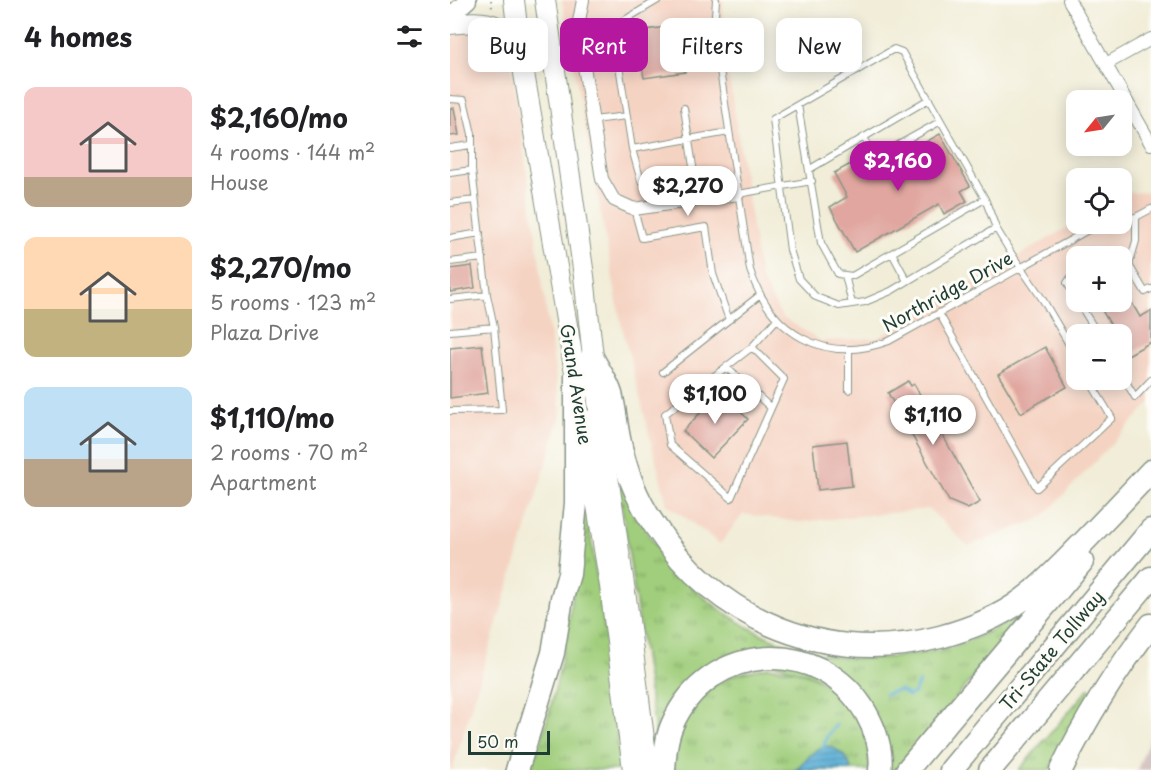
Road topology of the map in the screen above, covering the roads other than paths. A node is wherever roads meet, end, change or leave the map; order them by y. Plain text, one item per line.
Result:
1 (468, 0) edge
2 (514, 0) edge
3 (545, 0) edge
4 (583, 0) edge
5 (657, 0) edge
6 (716, 0) edge
7 (1070, 0) edge
8 (450, 16) edge
9 (516, 18) edge
10 (468, 23) edge
11 (450, 24) edge
12 (1151, 39) edge
13 (1106, 64) junction
14 (524, 72) edge
15 (450, 99) edge
16 (929, 99) junction
17 (798, 105) junction
18 (684, 108) dead end
19 (627, 116) junction
20 (592, 120) junction
21 (941, 121) junction
22 (729, 132) junction
23 (864, 137) junction
24 (689, 139) junction
25 (1151, 144) edge
26 (471, 145) junction
27 (450, 148) edge
28 (632, 149) junction
29 (810, 169) junction
30 (472, 170) junction
31 (450, 173) edge
32 (694, 173) dead end
33 (641, 181) dead end
34 (812, 181) junction
35 (782, 186) junction
36 (738, 194) junction
37 (985, 199) junction
38 (475, 200) junction
39 (450, 203) edge
40 (634, 209) junction
41 (1151, 209) edge
42 (1132, 217) edge
43 (1136, 217) junction
44 (996, 228) junction
45 (480, 234) junction
46 (1081, 234) edge
47 (450, 238) edge
48 (892, 253) junction
49 (1132, 255) edge
50 (483, 258) junction
51 (450, 262) edge
52 (1020, 268) junction
53 (1132, 269) edge
54 (845, 275) junction
55 (907, 281) junction
56 (1151, 289) edge
57 (487, 295) junction
58 (760, 295) junction
59 (450, 299) edge
60 (852, 304) junction
61 (939, 313) junction
62 (777, 319) junction
63 (729, 320) junction
64 (494, 327) junction
65 (450, 331) edge
66 (1066, 339) edge
67 (752, 347) junction
68 (849, 349) junction
69 (592, 357) junction
70 (726, 367) junction
71 (663, 372) dead end
72 (576, 377) junction
73 (1151, 380) edge
74 (849, 390) dead end
75 (1095, 390) edge
76 (1131, 390) edge
77 (771, 408) junction
78 (450, 411) edge
79 (1151, 471) edge
80 (1151, 477) edge
81 (1151, 530) edge
82 (1151, 578) edge
83 (1151, 625) edge
84 (517, 770) edge
85 (633, 770) edge
86 (648, 770) edge
87 (664, 770) edge
88 (880, 770) edge
89 (907, 770) edge
90 (951, 770) edge
91 (990, 770) edge
92 (1061, 770) edge

1 - 8 street
2 - 9 main road, Grand Avenue
3 - 69 main road, Grand Avenue
4 - 20 street
5 - 19 lane
6 - 22 lane, Northridge Drive
7 - 13 street
10 - 11 main road
12 - 13 street
13 - 25 street
14 - 72 main road, Grand Avenue
15 - 26 lane
16 - 17 lane
16 - 21 lane
16 - 23 lane
17 - 29 lane
17 - 35 lane
18 - 24 lane
19 - 20 lane
19 - 28 lane
20 - 40 street
21 - 23 lane
21 - 37 lane
22 - 24 lane
22 - 36 lane, Northridge Drive
23 - 29 lane
24 - 28 lane
24 - 32 lane
26 - 27 lane
26 - 30 lane
28 - 33 lane
29 - 34 lane
30 - 31 lane
30 - 38 lane
34 - 35 lane
34 - 54 lane
35 - 36 lane
35 - 60 lane
36 - 40 street
36 - 58 lane, Northridge Drive
37 - 44 lane
37 - 48 lane
38 - 39 lane
38 - 45 lane
40 - 63 lane
41 - 43 lane
42 - 43 lane
43 - 49 lane
44 - 52 lane
44 - 55 lane
45 - 47 lane
45 - 50 lane
46 - 52 lane, Northridge Drive
48 - 54 lane
48 - 55 lane
50 - 51 lane
50 - 57 lane
52 - 61 lane, Northridge Drive
52 - 66 lane
53 - 56 lane
54 - 60 lane
55 - 60 lane
57 - 59 lane
57 - 64 lane
58 - 62 lane, Northridge Drive
58 - 63 lane
61 - 68 lane, Northridge Drive
61 - 75 lane
62 - 67 lane
62 - 68 lane, Northridge Drive
63 - 71 lane
64 - 65 lane
64 - 78 lane
67 - 70 lane
67 - 77 lane
68 - 74 lane
69 - 79 highway
69 - 86 main road, Grand Avenue
70 - 77 lane
70 - 77 lane
72 - 84 highway
72 - 85 main road, Grand Avenue
73 - 76 lane
80 - 89 highway
81 - 90 highway, Tri-State Tollway
82 - 91 highway, Tri-State Tollway
83 - 92 highway
87 - 88 highway

